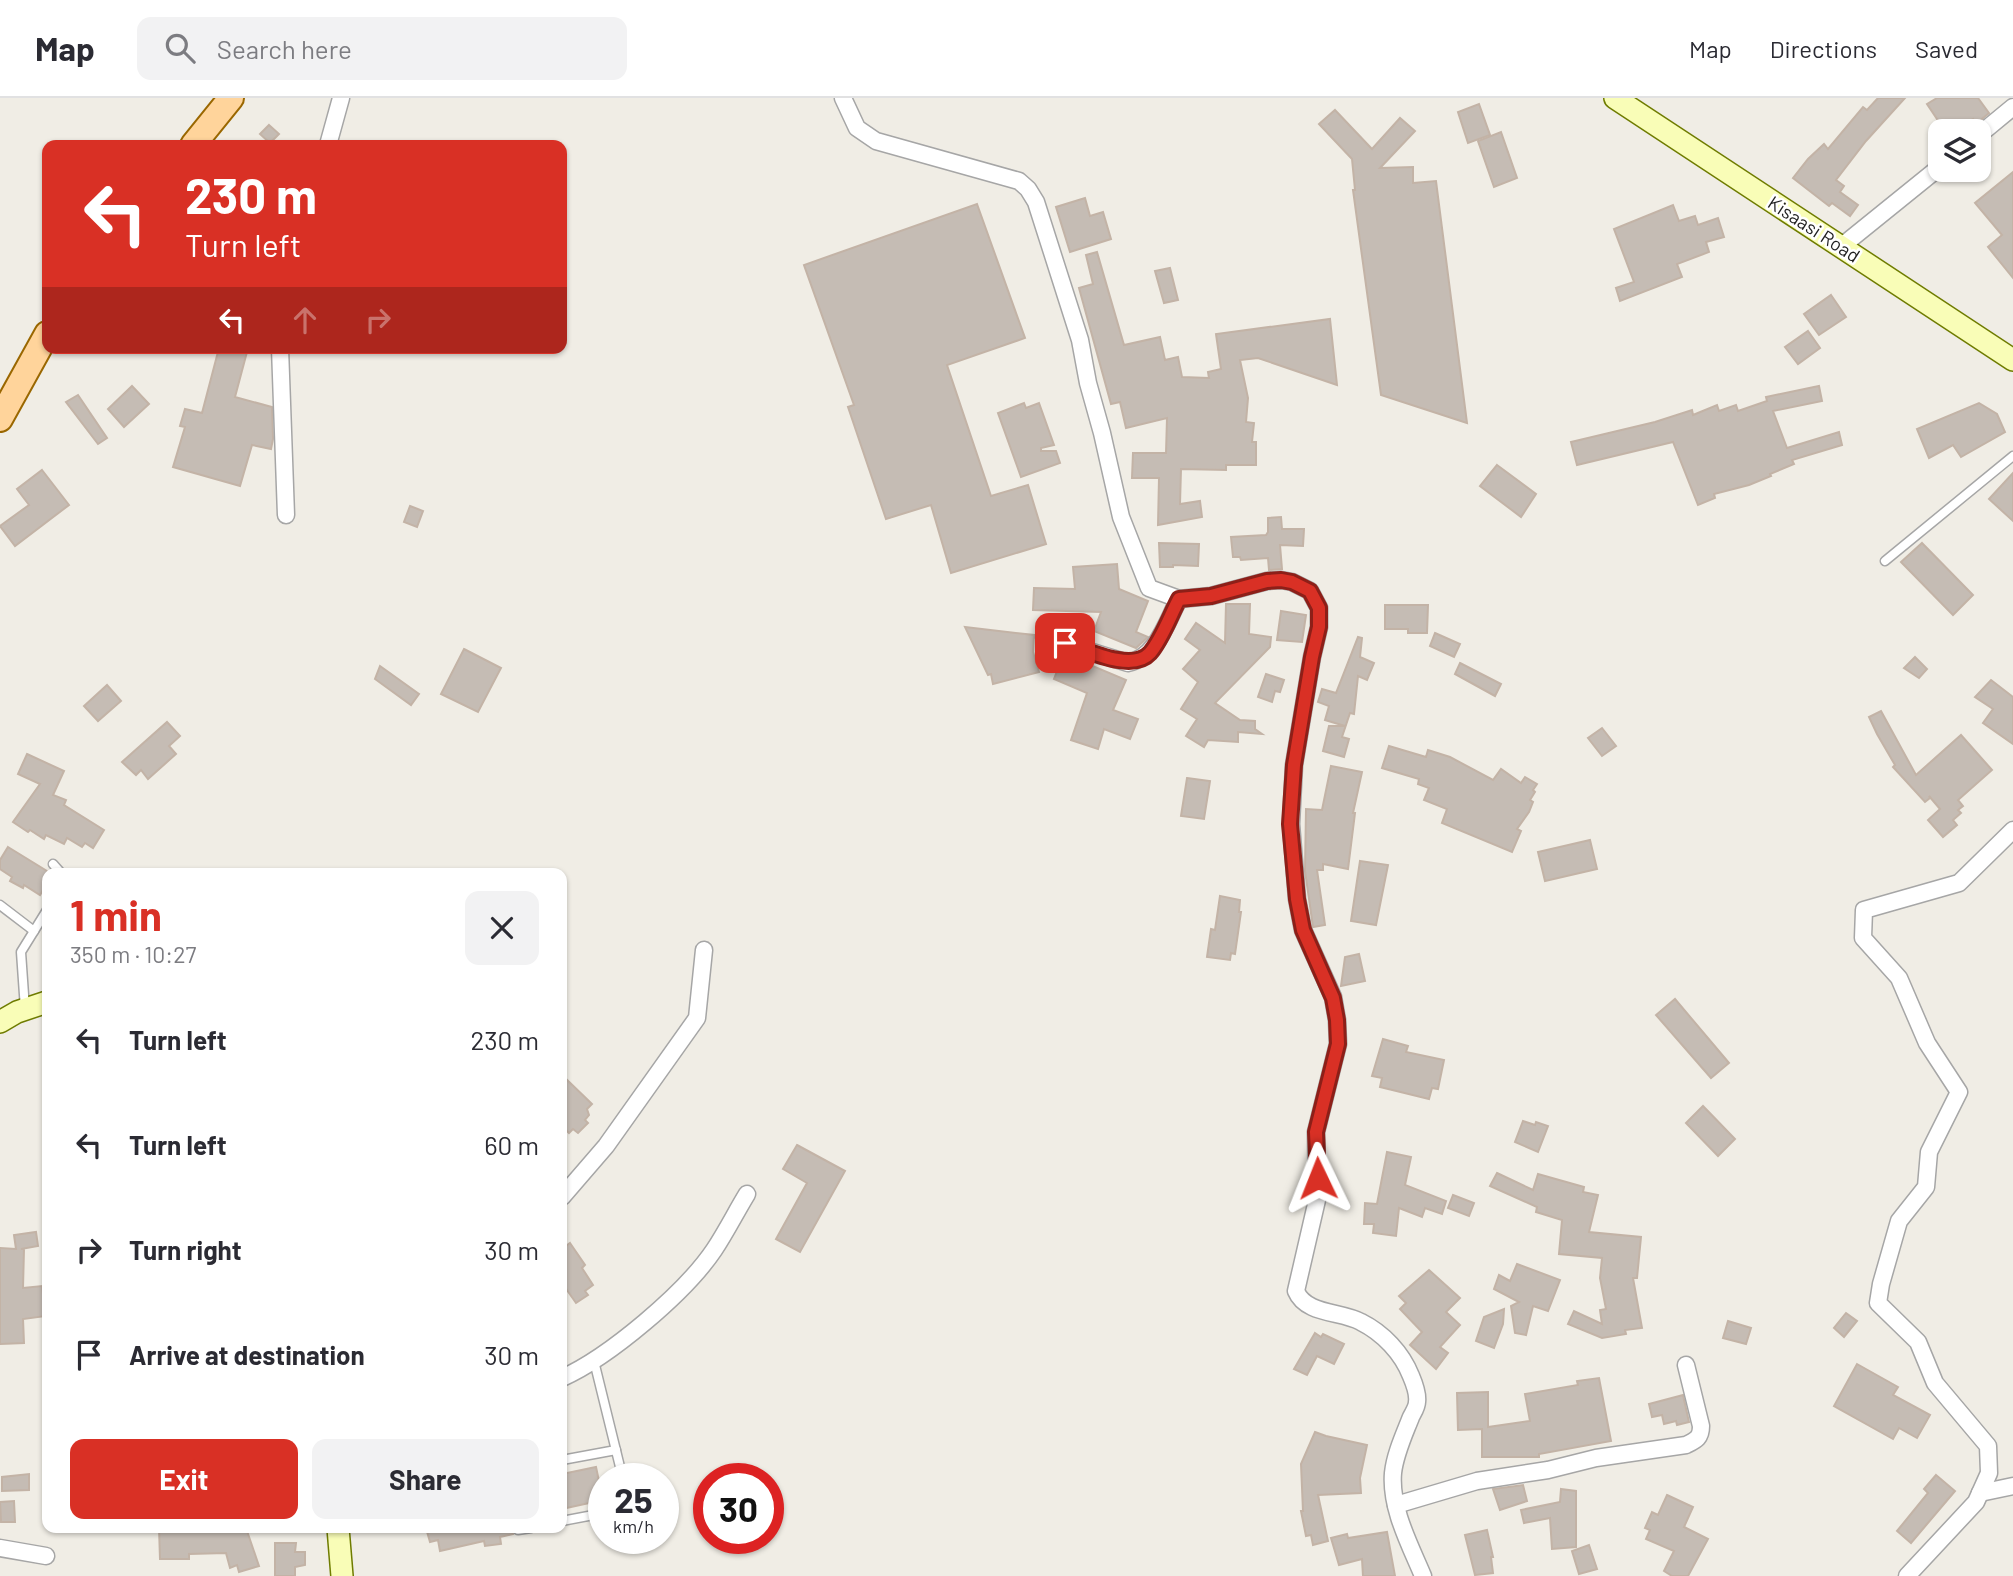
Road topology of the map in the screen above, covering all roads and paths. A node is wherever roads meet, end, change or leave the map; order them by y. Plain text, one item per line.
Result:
1 (231, 98) edge
2 (341, 98) edge
3 (844, 98) edge
4 (1615, 98) edge
5 (2013, 107) edge
6 (1991, 125) edge
7 (197, 140) edge
8 (328, 140) edge
9 (1928, 177) edge
10 (1842, 246) junction
11 (42, 343) edge
12 (280, 354) edge
13 (2013, 360) edge
14 (0, 419) edge
15 (2013, 456) edge
16 (286, 515) dead end
17 (1885, 561) dead end
18 (1179, 599) junction
19 (1044, 637) dead end
20 (2013, 830) edge
21 (53, 864) dead end
22 (57, 868) edge
23 (0, 905) edge
24 (42, 919) edge
25 (34, 931) junction
26 (704, 950) dead end
27 (42, 1004) edge
28 (25, 1009) junction
29 (0, 1022) edge
30 (567, 1191) edge
31 (747, 1194) dead end
32 (594, 1361) junction
33 (1686, 1364) dead end
34 (567, 1375) edge
35 (616, 1450) junction
36 (567, 1459) edge
37 (620, 1463) edge
38 (2013, 1486) edge
39 (1980, 1493) junction
40 (1396, 1505) junction
41 (588, 1516) edge
42 (567, 1520) edge
43 (338, 1533) edge
44 (0, 1548) edge
45 (46, 1556) dead end
46 (342, 1576) edge
47 (1423, 1576) edge
48 (1907, 1576) edge

1 - 7 main road
2 - 8 street
3 - 18 street
4 - 10 main road, Kisaasi Road
5 - 6 street
9 - 10 street
10 - 13 main road, Kisaasi Road
11 - 14 main road
12 - 16 street
15 - 17 lane
18 - 19 street
18 - 40 street
20 - 39 street
21 - 22 lane
23 - 25 lane
24 - 25 lane
25 - 28 lane
26 - 30 street
27 - 28 main road
28 - 29 main road
31 - 32 street
32 - 34 street
32 - 35 lane
33 - 40 street
35 - 36 lane
35 - 37 lane
38 - 39 street
39 - 48 street
40 - 47 street
41 - 42 lane
43 - 46 main road
44 - 45 street

